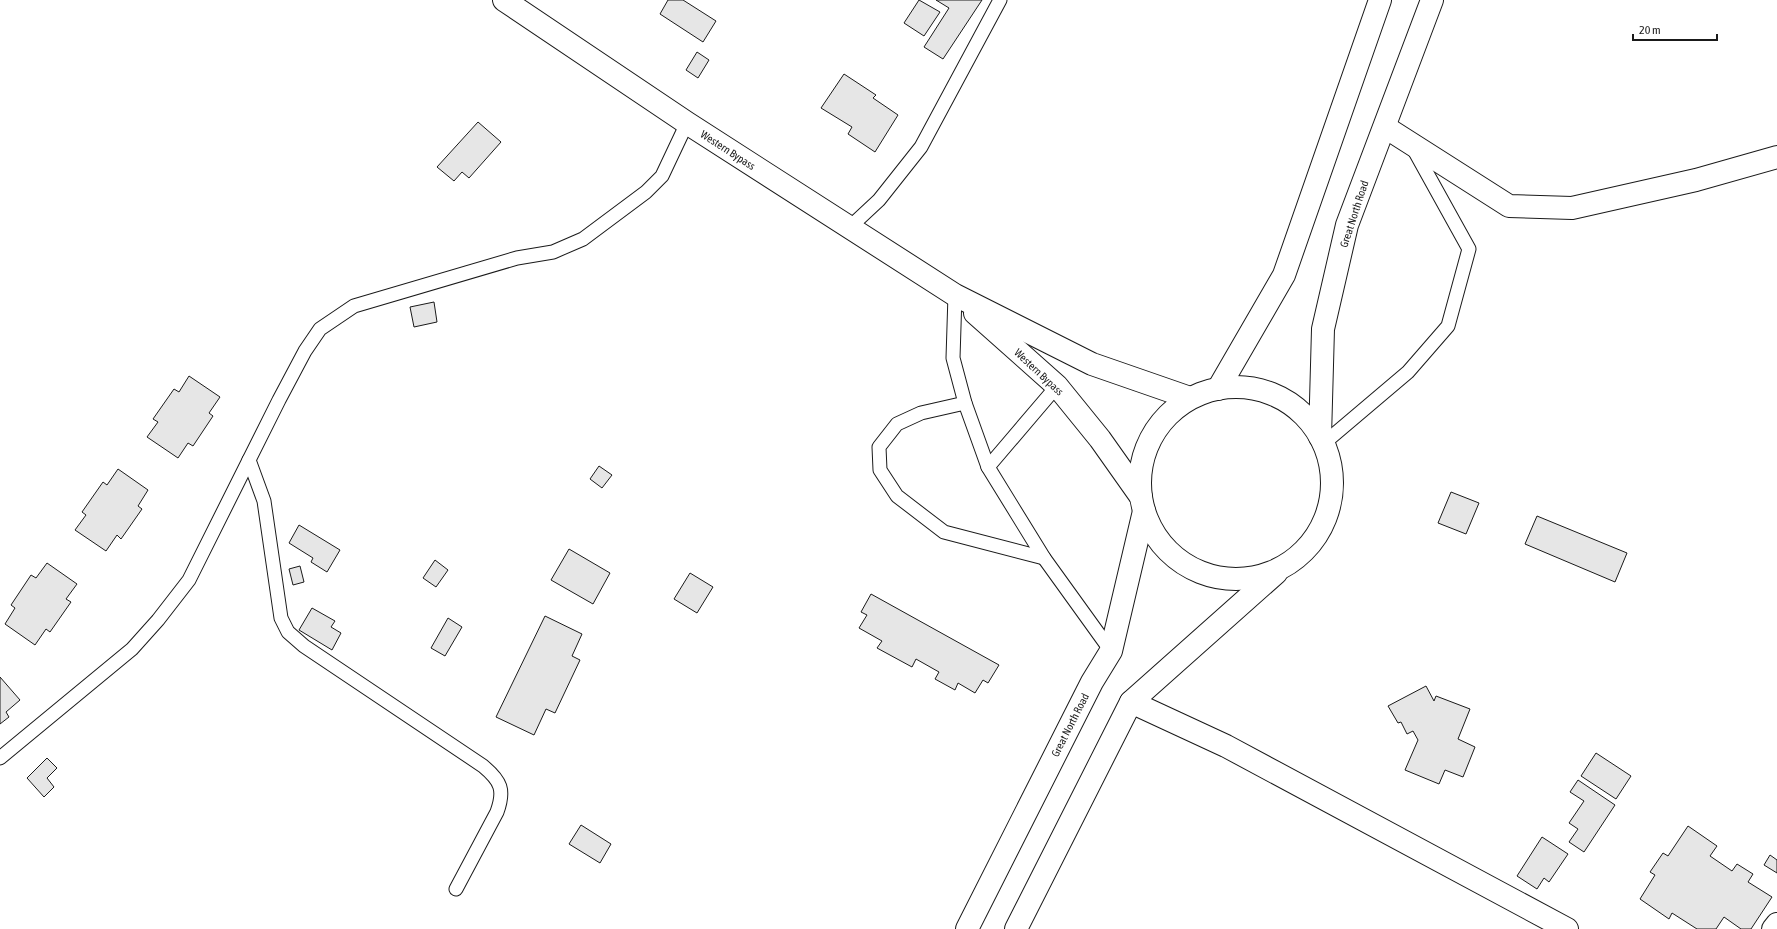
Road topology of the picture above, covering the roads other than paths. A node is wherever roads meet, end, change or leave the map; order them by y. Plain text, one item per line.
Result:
1 (504, 0) edge
2 (1000, 0) edge
3 (1380, 0) edge
4 (1432, 0) edge
5 (687, 123) junction
6 (1385, 127) junction
7 (1410, 143) junction
8 (1777, 157) edge
9 (849, 228) junction
10 (955, 295) junction
11 (1057, 386) junction
12 (1218, 389) junction
13 (1190, 398) junction
14 (965, 403) junction
15 (1322, 440) junction
16 (249, 460) junction
17 (988, 467) junction
18 (1142, 504) junction
19 (1044, 558) junction
20 (1281, 568) junction
21 (1111, 651) junction
22 (1131, 702) junction
23 (0, 758) edge
24 (456, 889) dead end
25 (1777, 924) edge
26 (967, 929) edge
27 (1016, 929) edge
28 (1566, 929) edge
29 (1773, 929) edge

1 - 5 main road, Western Bypass
2 - 9 lane
3 - 12 main road
4 - 6 main road, Great North Road
5 - 9 main road, Western Bypass
5 - 16 lane
6 - 7 main road
6 - 15 main road, Great North Road
7 - 8 main road
7 - 15 lane
9 - 10 main road, Western Bypass
10 - 11 main road, Western Bypass
10 - 13 main road, Western Bypass
10 - 14 lane
11 - 17 lane
11 - 18 main road, Western Bypass
12 - 13 main road
12 - 15 main road
13 - 18 main road
14 - 17 lane
14 - 19 lane
15 - 20 main road
16 - 23 lane
16 - 24 lane
17 - 19 lane
18 - 20 main road
18 - 21 main road, Great North Road
19 - 21 lane
20 - 22 main road
21 - 26 main road, Great North Road
22 - 27 main road
22 - 28 main road
25 - 29 main road

